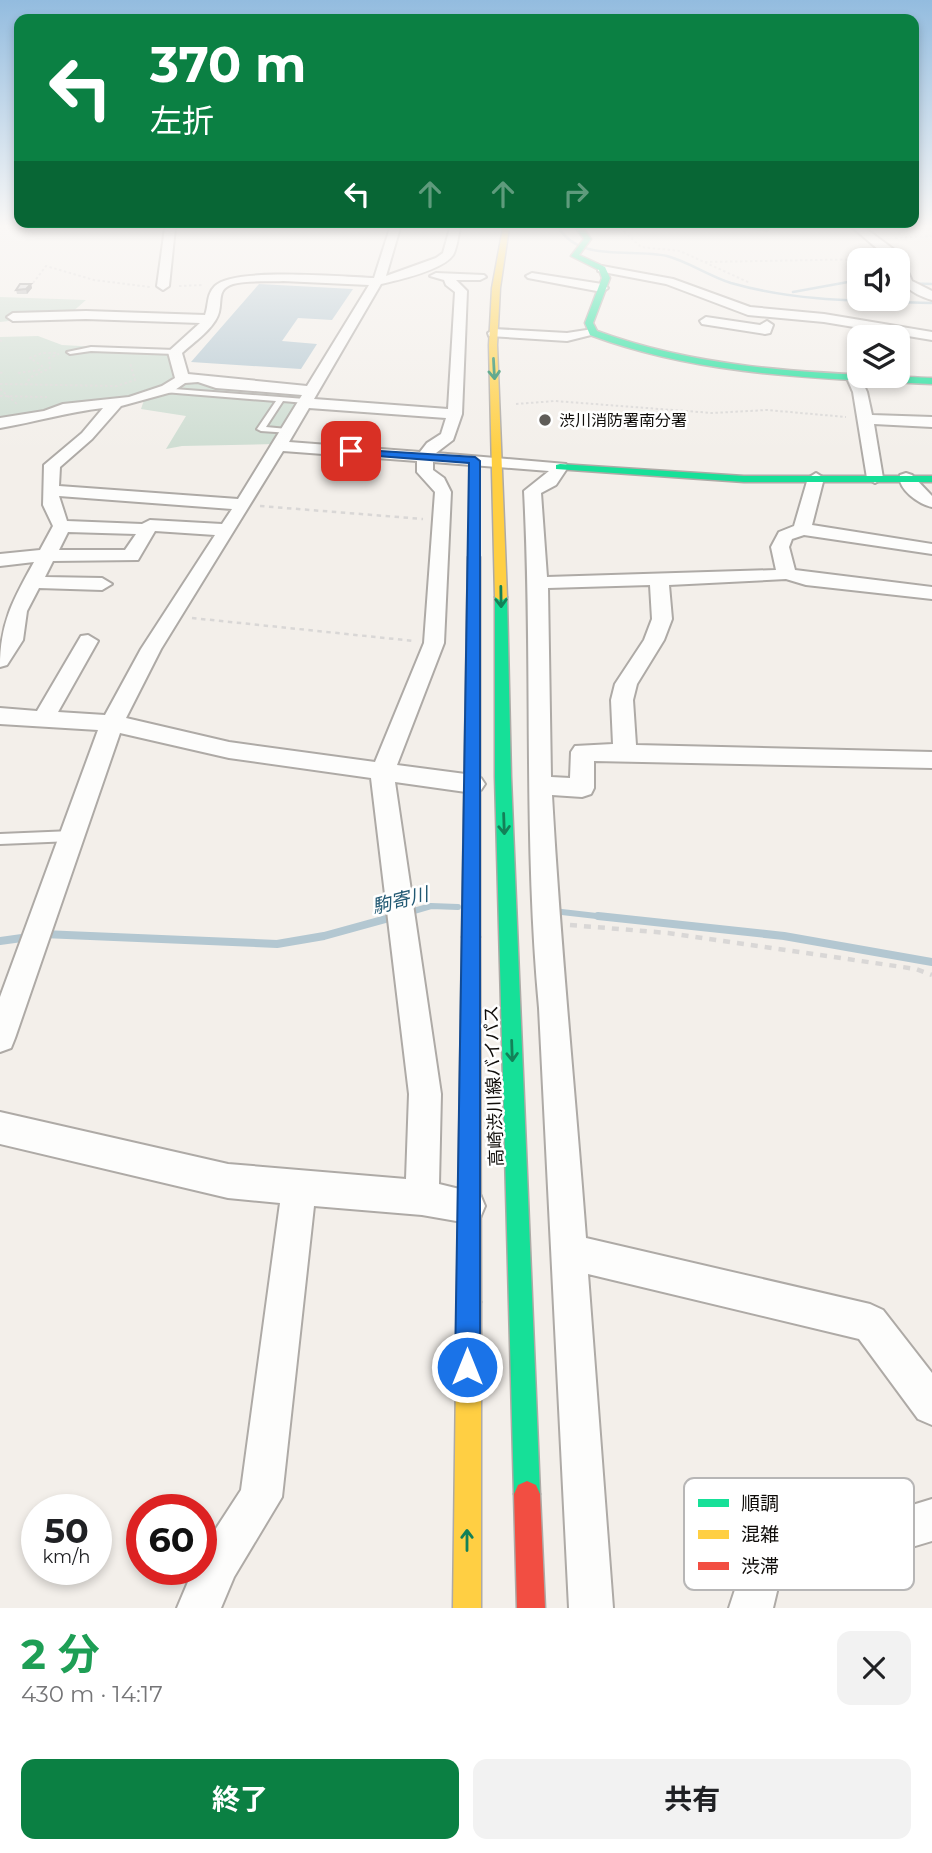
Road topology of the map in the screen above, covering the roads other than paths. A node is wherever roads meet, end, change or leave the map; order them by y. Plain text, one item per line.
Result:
1 (213, 303) edge
2 (366, 303) edge
3 (460, 303) edge
4 (479, 303) edge
5 (497, 303) edge
6 (596, 303) edge
7 (721, 303) edge
8 (771, 314) junction
9 (13, 317) dead end
10 (209, 319) junction
11 (706, 321) dead end
12 (494, 333) junction
13 (593, 333) junction
14 (932, 336) edge
15 (70, 352) dead end
16 (175, 352) junction
17 (477, 369) dead end
18 (847, 376) edge
19 (182, 379) junction
20 (910, 380) edge
21 (932, 381) edge
22 (858, 388) edge
23 (164, 390) junction
24 (307, 398) junction
25 (281, 399) junction
26 (116, 403) junction
27 (455, 414) junction
28 (866, 419) junction
29 (932, 422) edge
30 (0, 423) edge
31 (283, 439) junction
32 (424, 457) junction
33 (499, 462) junction
34 (560, 467) junction
35 (816, 478) junction
36 (874, 478) junction
37 (906, 478) junction
38 (932, 479) edge
39 (51, 490) junction
40 (932, 502) edge
41 (243, 505) junction
42 (62, 526) junction
43 (802, 528) junction
44 (147, 529) junction
45 (227, 530) junction
46 (474, 541) dead end
47 (932, 549) edge
48 (48, 555) junction
49 (0, 560) edge
50 (786, 573) junction
51 (659, 580) junction
52 (33, 582) junction
53 (538, 583) junction
54 (102, 584) dead end
55 (932, 593) edge
56 (88, 641) dead end
57 (0, 660) edge
58 (0, 716) edge
59 (44, 717) junction
60 (112, 723) junction
61 (625, 754) junction
62 (932, 760) edge
63 (382, 773) junction
64 (473, 784) junction
65 (539, 785) junction
66 (72, 836) junction
67 (0, 839) edge
68 (0, 1038) edge
69 (0, 1128) edge
70 (299, 1189) junction
71 (422, 1198) junction
72 (468, 1206) junction
73 (567, 1251) junction
74 (932, 1405) edge
75 (932, 1520) edge
76 (914, 1525) edge
77 (756, 1590) edge
78 (199, 1608) edge
79 (467, 1608) edge
80 (531, 1608) edge
81 (591, 1608) edge
82 (751, 1608) edge

1 - 10 street
2 - 24 street
3 - 27 street
4 - 17 main road
5 - 12 main road, 高崎渋川線バイパス
6 - 13 main road
7 - 8 street
8 - 11 street
8 - 14 street
9 - 10 street
10 - 16 street
12 - 13 street
12 -> 33 main road, 高崎渋川線バイパス
13 - 18 main road
15 - 16 lane
16 - 19 street
19 - 23 street
19 - 24 street
20 - 21 main road
22 - 28 street
23 - 25 lane
23 - 26 street
24 - 25 lane
24 - 27 street
24 - 31 street
25 - 31 lane
26 - 30 street
26 - 39 street
27 - 32 street
28 - 29 street
28 - 36 street
31 - 32 street
31 - 41 street
32 - 33 street
32 - 63 street
33 - 34 street
33 -> 80 main road, 高崎渋川線バイパス
34 - 35 main road
34 - 53 street
35 - 36 main road
35 - 43 street
36 - 37 main road
37 - 38 main road
37 - 40 street
39 - 41 street
39 - 42 street
41 - 45 street
42 - 44 street
42 - 48 street
43 - 47 street
43 - 50 street
44 - 45 street
44 - 48 street
45 - 60 street
46 - 64 main road, 高崎渋川線バイパス
48 - 49 street
48 - 52 street
50 - 51 street
50 - 55 street
51 - 53 street
51 - 61 street
52 - 54 street
52 - 57 street
53 - 65 street
56 - 59 street
58 - 59 street
59 - 60 street
60 - 63 street
60 - 66 street
61 - 62 street
61 - 65 street
63 - 64 street
63 - 71 street
64 - 72 main road, 高崎渋川線バイパス
65 - 73 street
66 - 67 lane
66 - 68 street
69 - 70 street
70 - 71 street
70 - 78 street
71 - 72 street
79 -> 72 main road, 高崎渋川線バイパス
73 - 74 street
73 - 81 street
75 - 76 street
77 - 82 street

